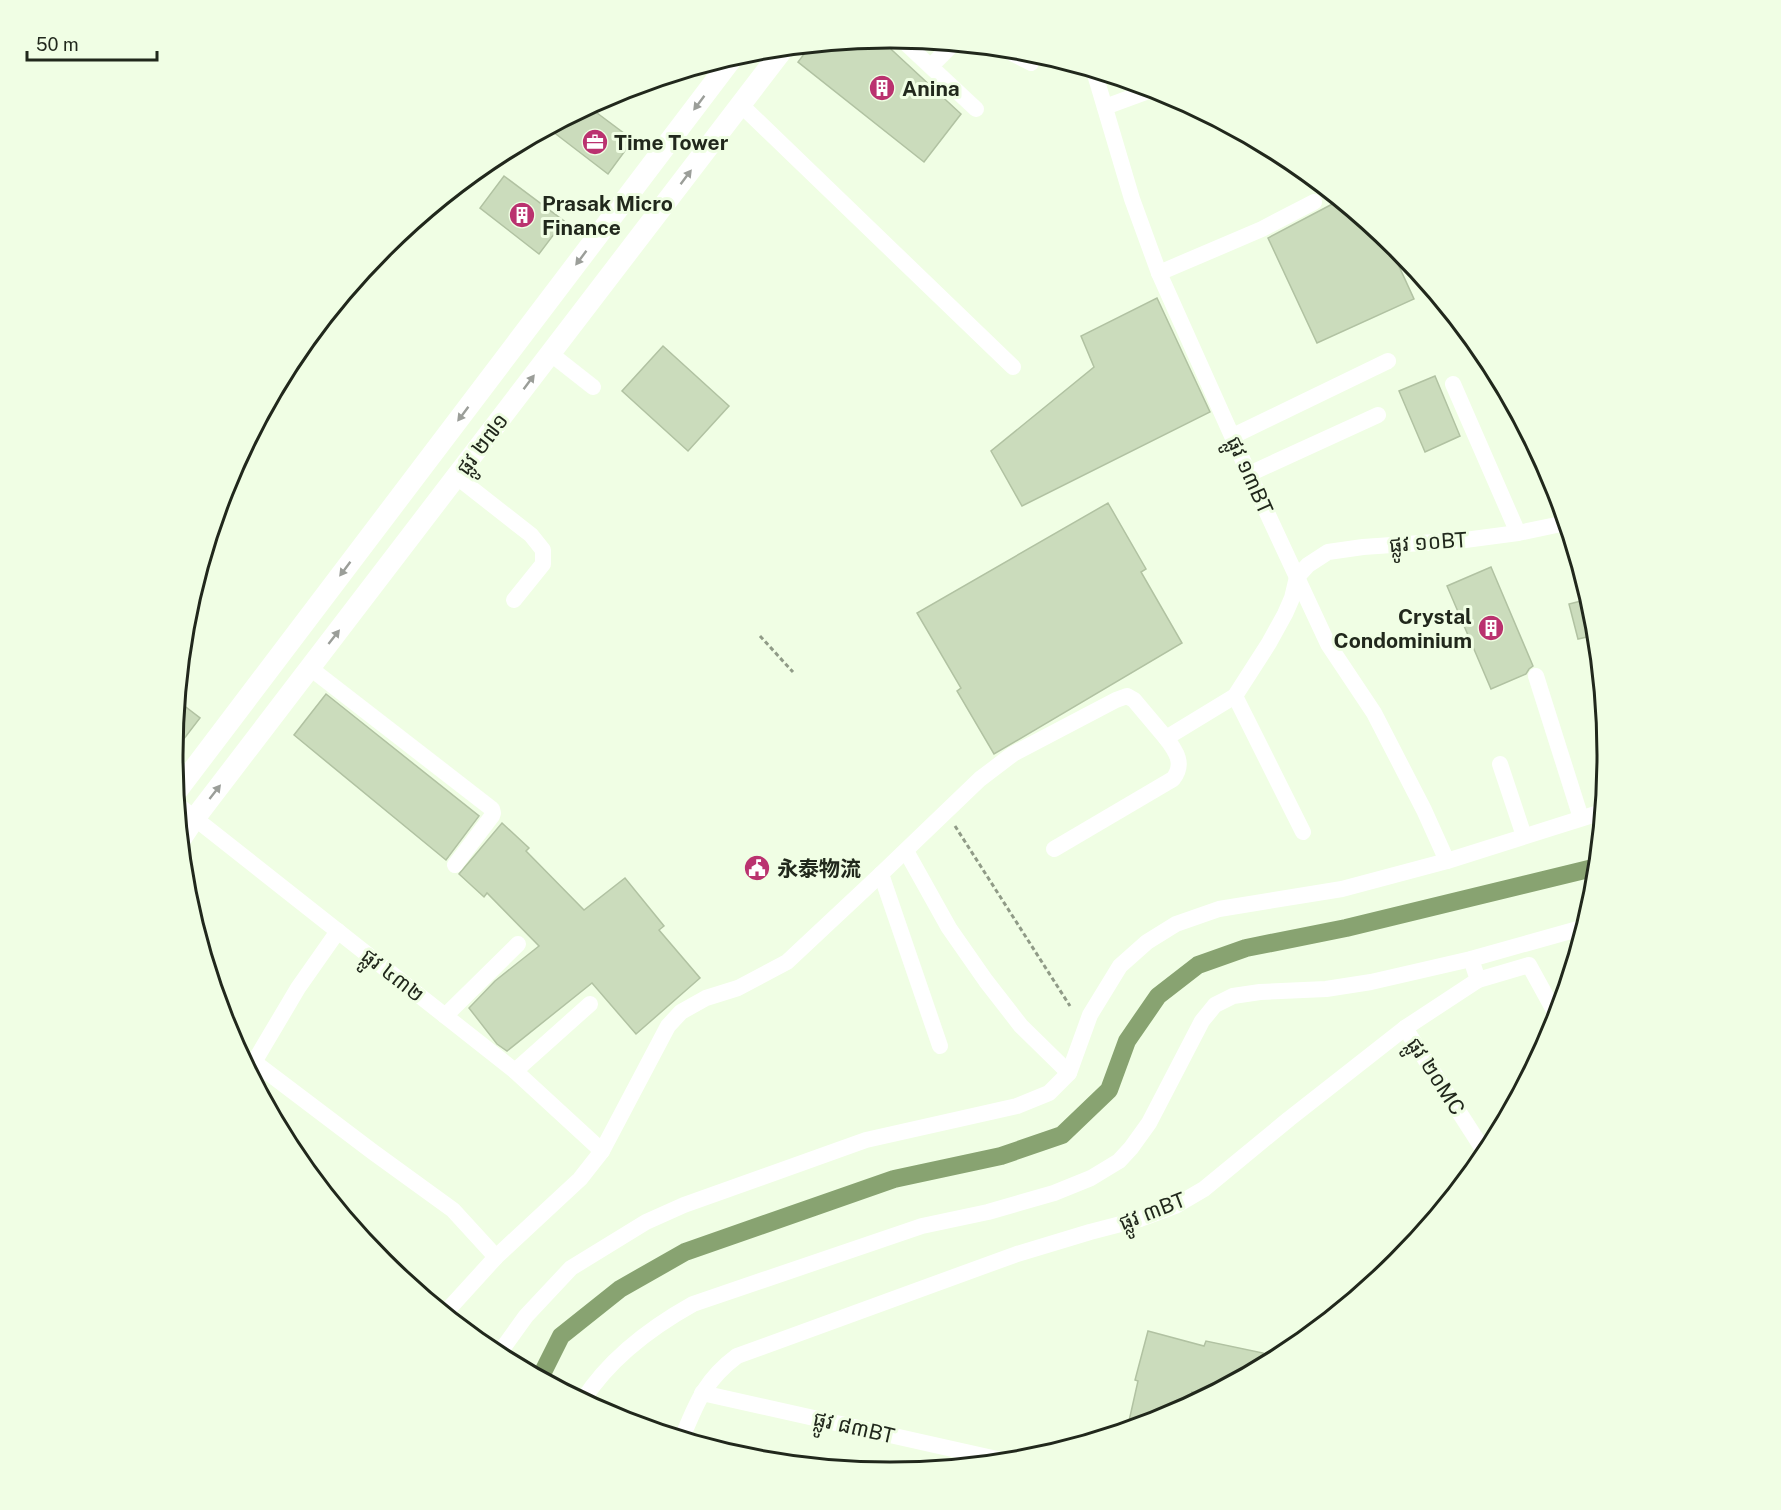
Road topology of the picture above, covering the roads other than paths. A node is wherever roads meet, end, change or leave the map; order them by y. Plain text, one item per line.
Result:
1 (912, 49) edge
2 (946, 51) edge
3 (777, 58) edge
4 (931, 66) junction
5 (724, 68) edge
6 (1096, 79) edge
7 (1140, 94) edge
8 (741, 105) junction
9 (1104, 108) junction
10 (976, 109) dead end
11 (1314, 202) dead end
12 (1159, 273) junction
13 (551, 354) junction
14 (1388, 361) dead end
15 (1013, 367) dead end
16 (1453, 384) dead end
17 (593, 387) dead end
18 (1378, 415) dead end
19 (1233, 436) junction
20 (1249, 474) junction
21 (457, 477) junction
22 (1559, 525) edge
23 (1518, 533) junction
24 (1297, 577) junction
25 (514, 600) dead end
26 (310, 668) junction
27 (1536, 676) dead end
28 (1235, 696) junction
29 (1166, 738) junction
30 (1500, 764) dead end
31 (184, 782) edge
32 (187, 811) edge
33 (1595, 814) edge
34 (1581, 818) junction
35 (1303, 832) dead end
36 (1524, 836) junction
37 (1054, 849) dead end
38 (906, 851) junction
39 (1447, 861) junction
40 (455, 865) dead end
41 (882, 874) junction
42 (338, 931) junction
43 (1574, 934) edge
44 (518, 944) dead end
45 (1471, 959) junction
46 (1478, 980) junction
47 (590, 1004) dead end
48 (1551, 1006) edge
49 (445, 1016) junction
50 (1405, 1029) junction
51 (940, 1046) dead end
52 (254, 1063) edge
53 (257, 1069) edge
54 (515, 1071) junction
55 (1069, 1073) junction
56 (1480, 1145) edge
57 (602, 1152) junction
58 (496, 1257) junction
59 (450, 1308) edge
60 (504, 1347) edge
61 (587, 1393) edge
62 (702, 1393) junction
63 (685, 1431) edge
64 (983, 1456) edge

1 - 4 street
2 - 4 street
3 - 8 main road, ផ្លូវ ២៧១
4 - 10 street
5 -> 31 main road, ផ្លូវ ២៧១
6 - 9 street, ផ្លូវ ១៣BT
7 - 9 street
13 -> 8 main road, ផ្លូវ ២៧១
8 - 15 street
9 - 12 street, ផ្លូវ ១៣BT
11 - 12 street
12 - 19 street, ផ្លូវ ១៣BT
13 - 17 street
21 -> 13 main road, ផ្លូវ ២៧១
14 - 19 street
16 - 23 street
18 - 20 street
19 - 20 street, ផ្លូវ ១៣BT
20 - 24 street, ផ្លូវ ១៣BT
21 - 25 street
26 -> 21 main road, ផ្លូវ ២៧១
22 - 23 street, ផ្លូវ ១០BT
23 - 24 street, ផ្លូវ ១០BT
24 - 28 street
24 - 39 street, ផ្លូវ ១៣BT
32 -> 26 main road, ផ្លូវ ២៧១
26 - 40 street
27 - 34 street
28 - 29 street
28 - 35 street
29 - 37 street
29 - 38 street
30 - 36 street
32 - 42 street, ផ្លូវ ៤៣២
33 - 34 street
34 - 36 street
36 - 39 street
38 - 41 street
38 - 55 street
39 - 55 street
41 - 51 street
41 - 57 street
42 - 49 street, ផ្លូវ ៤៣២
42 - 52 street
43 - 45 street
44 - 49 street
45 - 46 street
45 - 61 street
46 - 48 street, ផ្លូវ ៣BT
46 - 50 street, ផ្លូវ ៣BT
47 - 54 street
49 - 54 street, ផ្លូវ ៤៣២
50 - 56 street, ផ្លូវ ២០MC
50 - 62 street, ផ្លូវ ៣BT
53 - 58 street
54 - 57 street, ផ្លូវ ៤៣២
55 - 60 street
57 - 58 street
58 - 59 street
62 - 63 street, ផ្លូវ ៣BT
62 - 64 street, ផ្លូវ ៨៣BT

